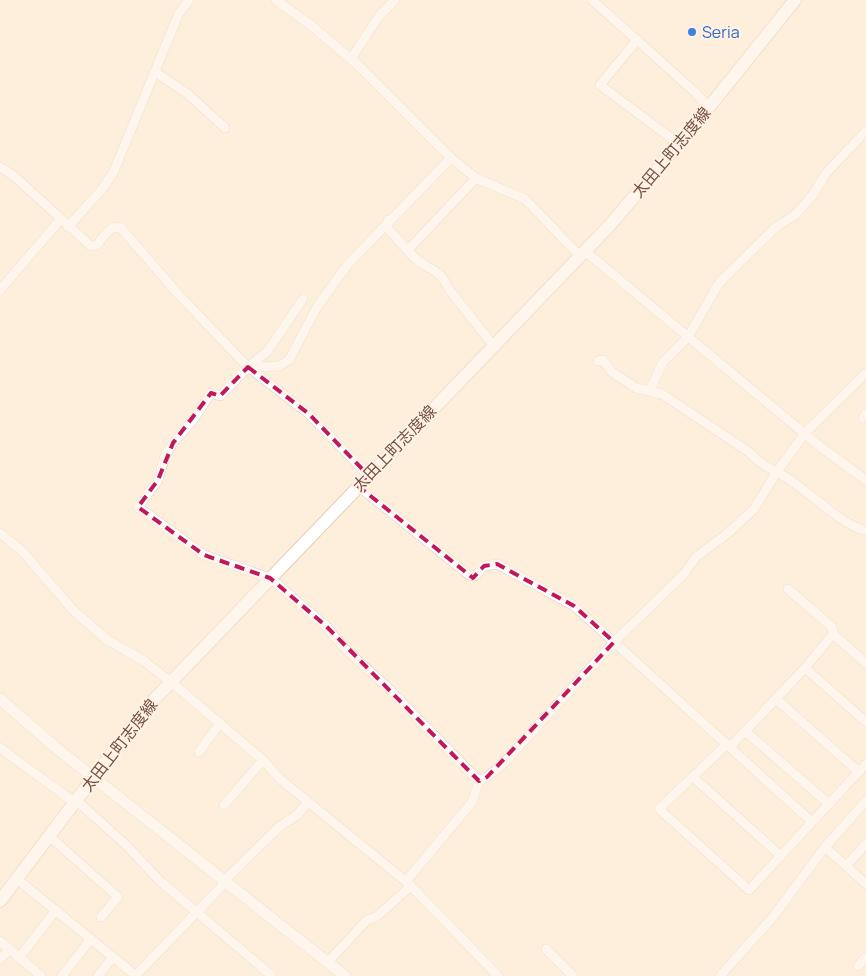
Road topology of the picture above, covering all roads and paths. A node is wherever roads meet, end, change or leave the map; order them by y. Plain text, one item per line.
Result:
1 (189, 0) edge
2 (276, 0) edge
3 (395, 0) edge
4 (592, 0) edge
5 (795, 0) edge
6 (637, 40) junction
7 (351, 59) junction
8 (155, 72) junction
9 (709, 108) junction
10 (225, 128) dead end
11 (866, 132) edge
12 (679, 144) junction
13 (451, 158) junction
14 (0, 167) edge
15 (476, 178) junction
16 (60, 220) junction
17 (388, 220) junction
18 (68, 226) junction
19 (408, 250) junction
20 (582, 254) junction
21 (0, 290) edge
22 (303, 300) dead end
23 (688, 337) junction
24 (494, 346) junction
25 (598, 361) dead end
26 (252, 367) junction
27 (866, 373) edge
28 (650, 390) junction
29 (804, 433) junction
30 (776, 473) junction
31 (368, 475) junction
32 (866, 480) edge
33 (358, 486) junction
34 (866, 530) edge
35 (0, 533) edge
36 (270, 578) junction
37 (788, 589) dead end
38 (833, 634) junction
39 (614, 642) junction
40 (866, 663) edge
41 (805, 668) junction
42 (171, 682) junction
43 (0, 699) edge
44 (776, 699) junction
45 (866, 722) edge
46 (220, 723) junction
47 (745, 731) junction
48 (726, 745) junction
49 (0, 748) edge
50 (199, 752) dead end
51 (262, 760) junction
52 (866, 764) edge
53 (859, 772) junction
54 (93, 777) junction
55 (693, 777) junction
56 (479, 781) junction
57 (75, 801) junction
58 (866, 801) edge
59 (308, 802) junction
60 (829, 804) junction
61 (224, 805) dead end
62 (812, 822) junction
63 (49, 836) junction
64 (866, 844) edge
65 (825, 847) junction
66 (781, 856) junction
67 (846, 866) junction
68 (17, 879) junction
69 (225, 882) junction
70 (409, 884) junction
71 (866, 884) edge
72 (0, 901) edge
73 (56, 910) junction
74 (198, 911) junction
75 (100, 917) dead end
76 (91, 939) junction
77 (0, 941) edge
78 (546, 949) dead end
79 (9, 950) junction
80 (113, 957) junction
81 (866, 957) edge
82 (19, 958) junction
83 (0, 959) edge
84 (328, 962) junction
85 (858, 966) dead end
86 (41, 976) edge
87 (62, 976) edge
88 (98, 976) edge
89 (135, 976) edge
90 (272, 976) edge
91 (345, 976) edge
92 (498, 976) edge
93 (574, 976) edge
94 (720, 976) edge

1 - 8 street
2 - 7 street
3 - 7 street
4 - 6 street
5 - 9 main road, 太田上町志度線
6 - 9 street
6 - 12 street
7 - 13 street
8 - 10 street
8 - 18 street
9 - 12 main road, 太田上町志度線
11 - 23 street
12 - 20 main road, 太田上町志度線
13 - 15 street
13 - 17 street
14 - 16 street
15 - 19 street
15 - 20 street
16 - 18 street
16 - 21 street
17 - 19 street
17 - 26 street
18 - 26 street
19 - 24 street
20 - 23 street
20 - 24 main road, 太田上町志度線
22 - 26 street
23 - 28 street
23 - 29 street
24 - 31 main road, 太田上町志度線
25 - 28 street
26 - 31 street
26 - 36 street
27 - 29 street
28 - 30 street
29 - 30 street
29 - 32 street
30 - 34 street
30 - 39 street
31 - 33 main road, 太田上町志度線
33 - 36 main road, 太田上町志度線
33 - 39 street
35 - 42 street
36 - 42 main road, 太田上町志度線
36 - 56 street
37 - 38 street
38 - 40 street
38 - 41 street
39 - 48 street
39 - 56 street
41 - 44 street
41 - 45 street
42 - 46 street
42 - 54 main road, 太田上町志度線
43 - 54 street
44 - 47 street
44 - 53 street
46 - 50 street
46 - 51 street
47 - 48 street
47 - 60 street
48 - 55 street
48 - 62 street
49 - 57 street
51 - 59 street
51 - 61 street
52 - 53 street
53 - 60 street
54 - 57 main road, 太田上町志度線
54 - 69 street
55 - 66 street
55 - 66 street
56 - 70 street
57 - 63 main road, 太田上町志度線
57 - 74 street
58 - 65 street
59 - 69 street
59 - 70 street
60 - 62 street
62 - 66 street
63 - 68 main road, 太田上町志度線
63 - 75 street
64 - 67 street
65 - 67 street
65 - 94 street
67 - 71 street
68 - 72 main road, 太田上町志度線
68 - 73 street
69 - 74 street
69 - 84 street
70 - 84 street
70 - 92 street
73 - 76 street
73 - 82 street
74 - 89 street
74 - 90 street
76 - 80 street
76 - 87 street
77 - 79 street
78 - 93 street
79 - 82 street
79 - 83 street
80 - 88 street
80 - 89 street
81 - 85 street
82 - 86 street
84 - 91 street

